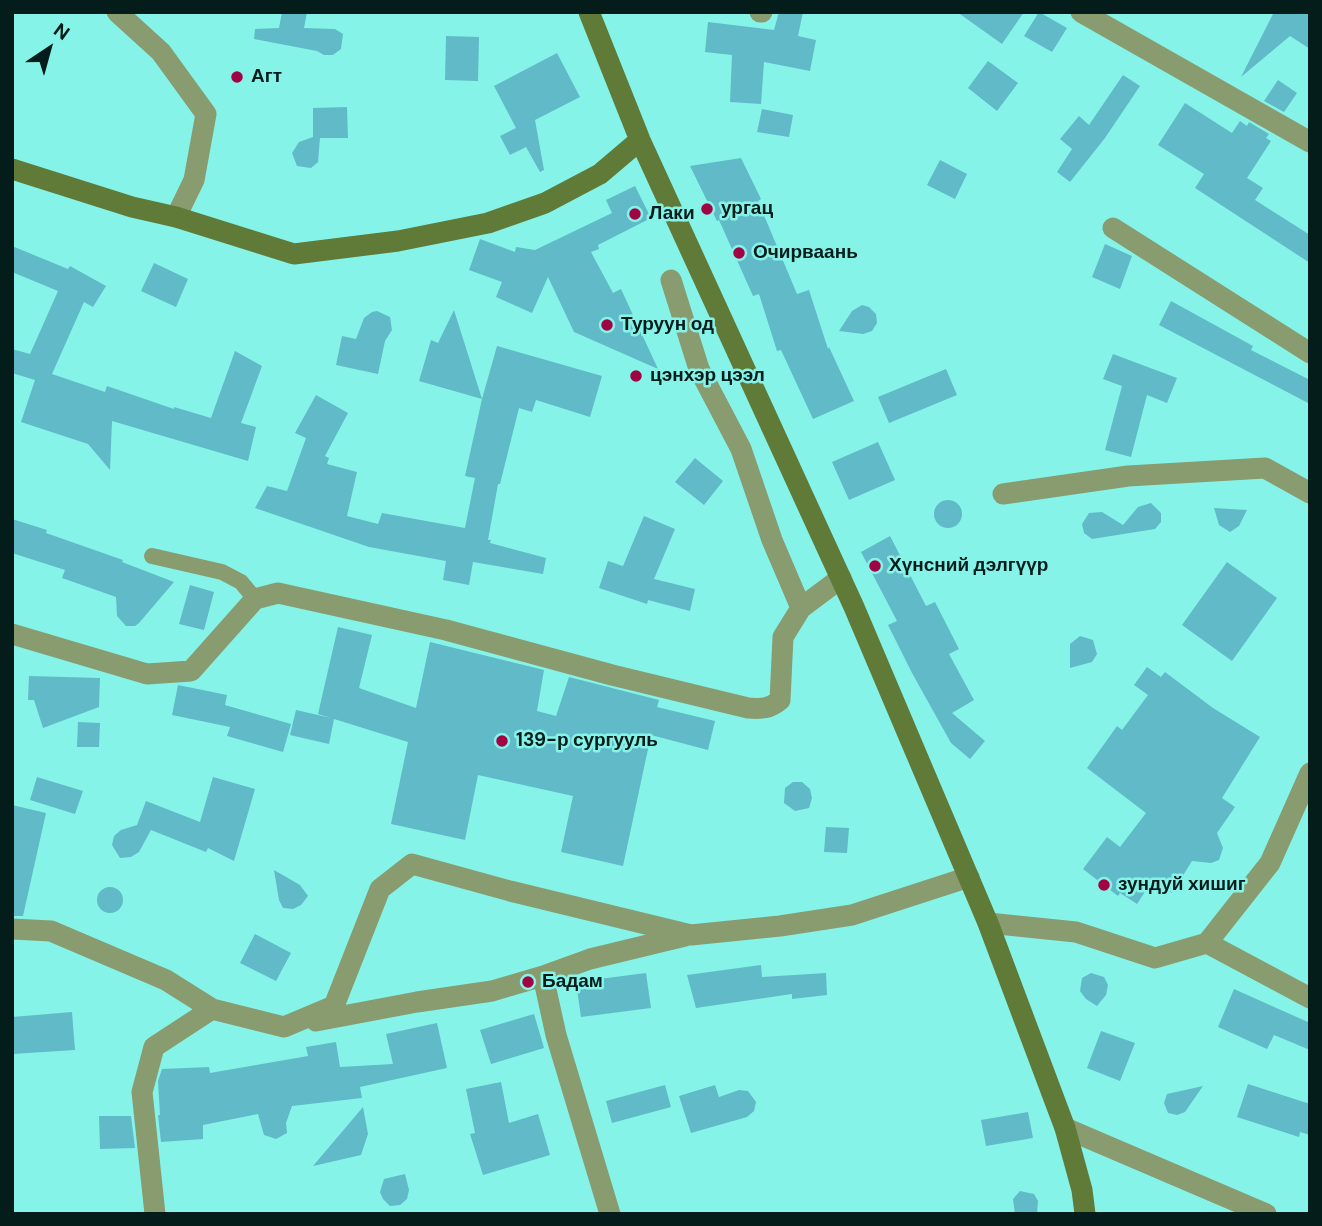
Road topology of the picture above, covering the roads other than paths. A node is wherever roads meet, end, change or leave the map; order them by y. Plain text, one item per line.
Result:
1 (117, 12) edge
2 (1081, 12) edge
3 (593, 13) edge
4 (640, 141) junction
5 (1310, 142) edge
6 (12, 169) edge
7 (176, 217) junction
8 (1114, 228) dead end
9 (671, 280) dead end
10 (1310, 353) edge
11 (1310, 493) edge
12 (1003, 494) dead end
13 (152, 556) dead end
14 (841, 579) junction
15 (256, 599) junction
16 (801, 608) junction
17 (12, 635) edge
18 (1307, 787) edge
19 (969, 877) junction
20 (988, 923) junction
21 (12, 929) edge
22 (691, 935) junction
23 (1207, 943) junction
24 (544, 976) junction
25 (1310, 998) edge
26 (212, 1009) junction
27 (284, 1027) junction
28 (1065, 1128) junction
29 (155, 1214) edge
30 (610, 1214) edge
31 (1086, 1214) edge
32 (1266, 1214) edge

1 - 7 street
2 - 5 street
3 - 4 main road
4 - 7 main road
4 - 14 main road
6 - 7 main road
8 - 10 street
9 - 16 street
11 - 12 street
13 - 15 lane
14 - 16 street
14 - 19 main road
15 - 16 street
15 - 17 street
18 - 23 street
19 - 20 main road
19 - 22 street
20 - 23 street
20 - 28 main road
21 - 26 street
22 - 24 street
22 - 27 street
23 - 25 street
24 - 27 street
24 - 30 street
26 - 27 street
26 - 29 street
28 - 31 main road
28 - 32 street

